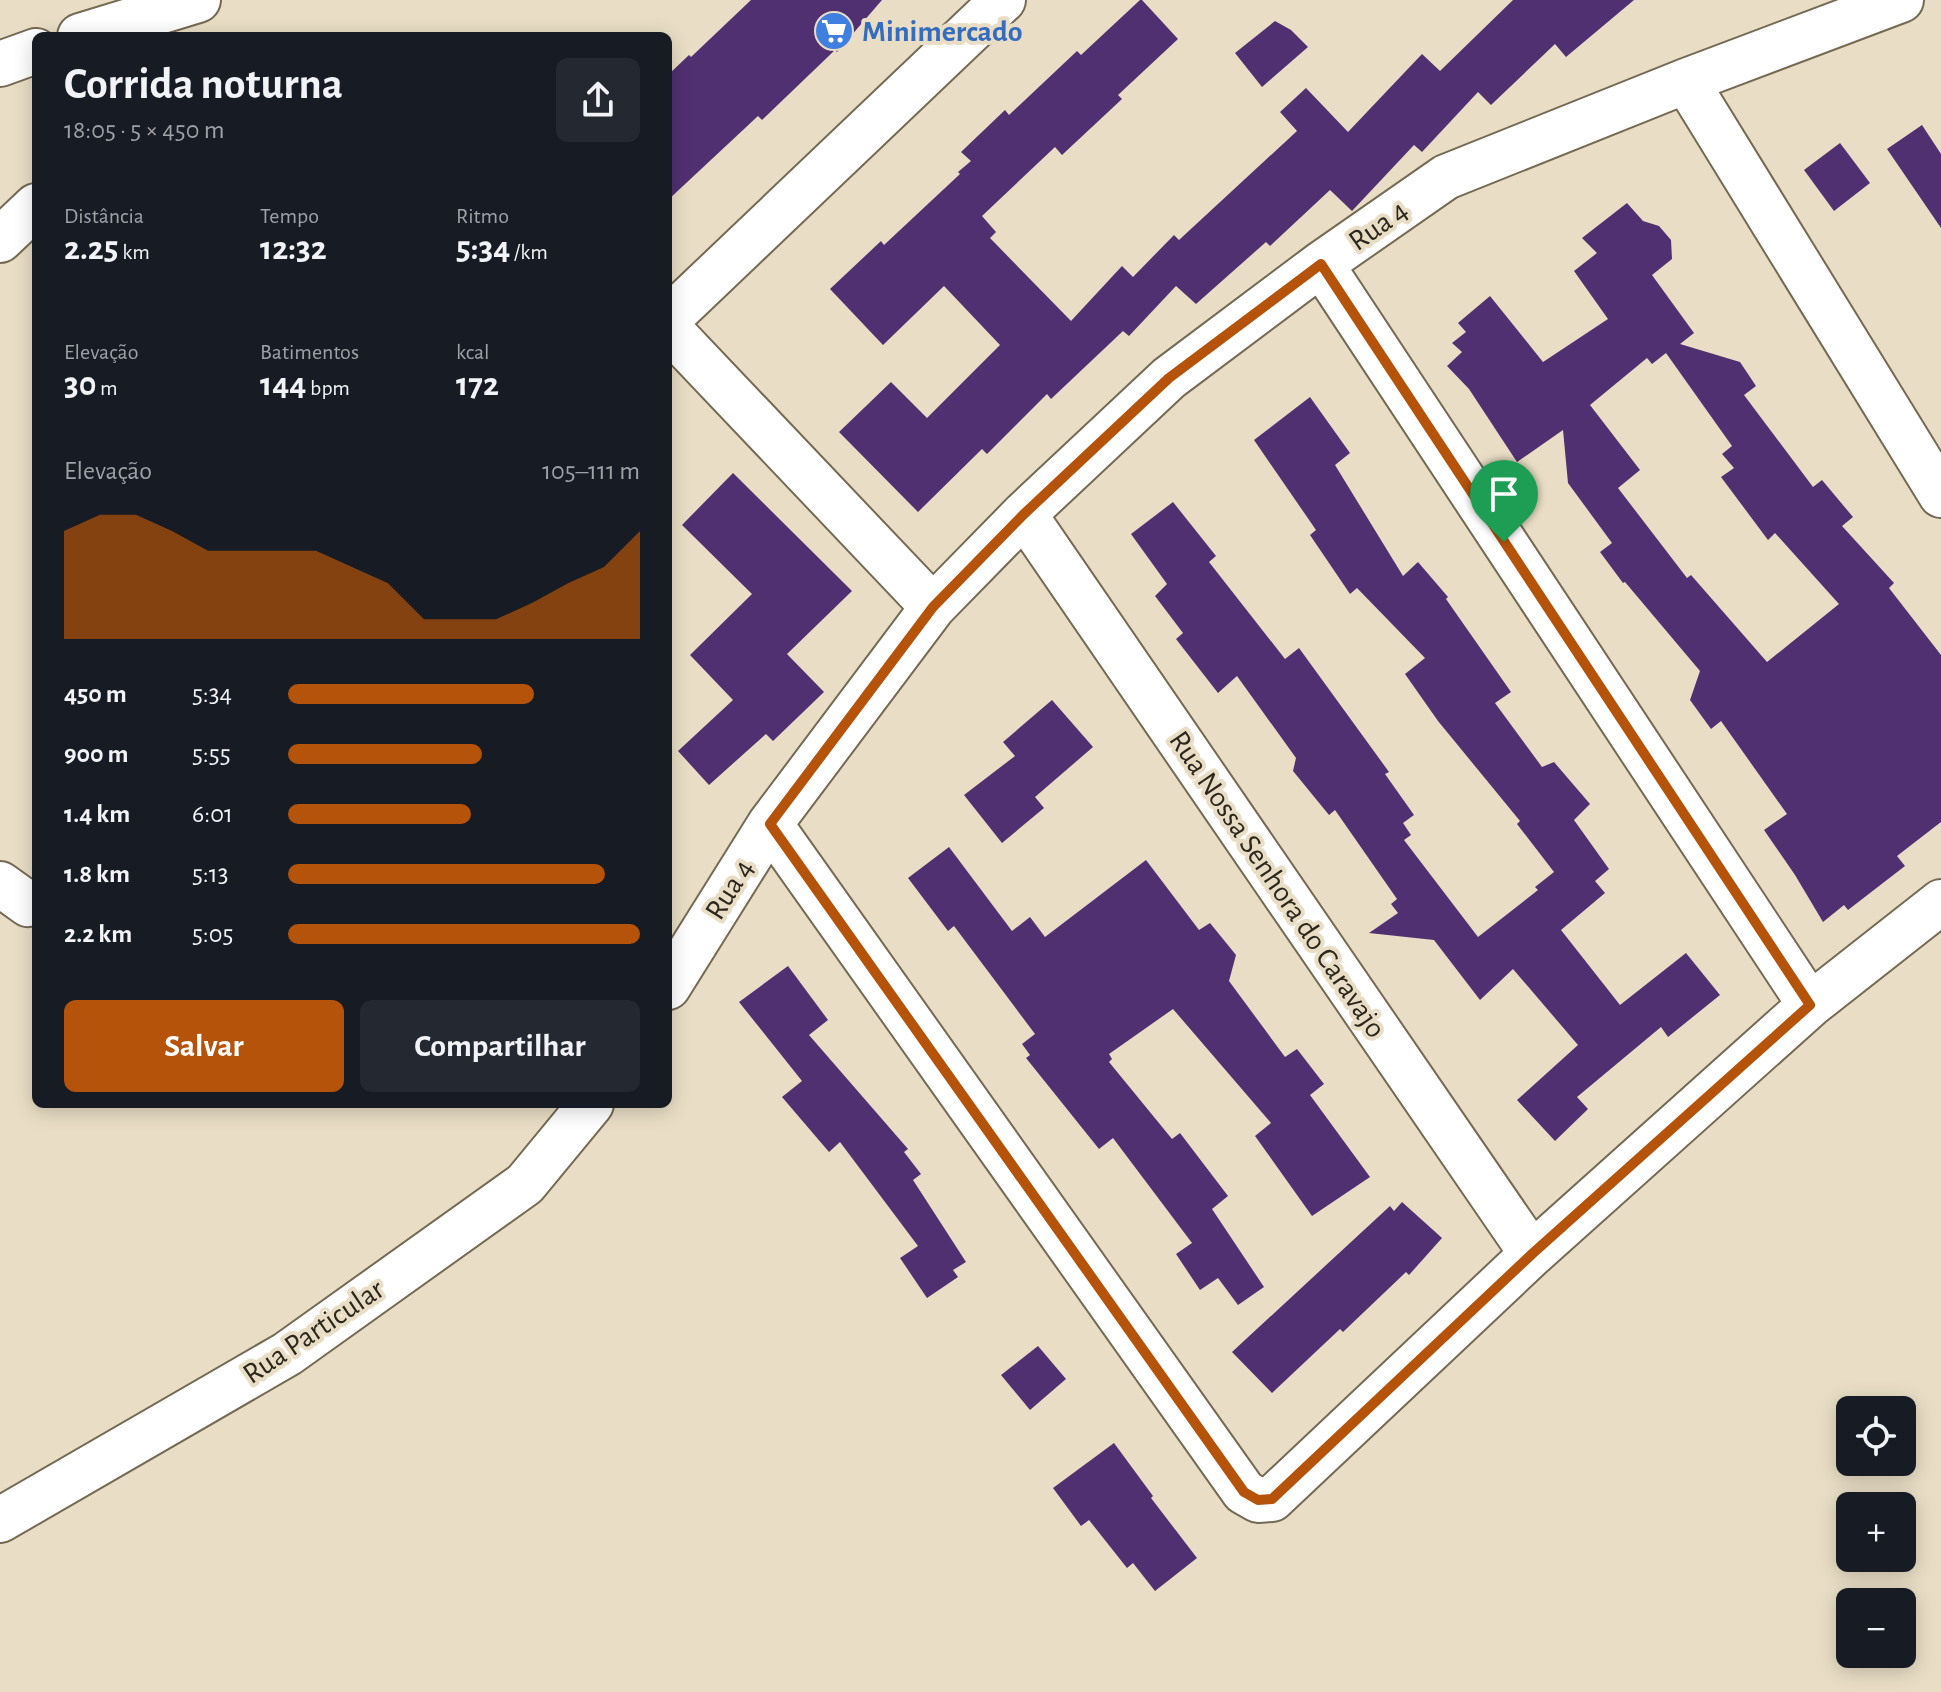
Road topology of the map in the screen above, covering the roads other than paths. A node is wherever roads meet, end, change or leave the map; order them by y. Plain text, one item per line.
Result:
1 (198, 0) edge
2 (226, 0) edge
3 (1003, 0) edge
4 (1901, 0) edge
5 (93, 32) edge
6 (198, 32) edge
7 (32, 52) edge
8 (0, 64) edge
9 (1686, 81) junction
10 (32, 210) edge
11 (0, 240) edge
12 (1321, 264) junction
13 (672, 315) edge
14 (672, 332) edge
15 (1941, 495) edge
16 (1024, 514) junction
17 (933, 607) junction
18 (770, 824) junction
19 (0, 884) edge
20 (32, 902) edge
21 (1941, 902) edge
22 (672, 981) edge
23 (1810, 1005) junction
24 (588, 1108) edge
25 (1532, 1254) junction
26 (1, 1519) edge

1 - 5 street
2 - 6 street
3 - 13 street
4 - 9 street, Rua 4
7 - 8 street
9 - 12 street, Rua 4
9 - 15 street
10 - 11 street
12 - 16 street, Rua 4
12 - 23 street
14 - 17 street
16 - 17 street, Rua 4
16 - 25 street, Rua Nossa Senhora do Caravajo
17 - 18 street, Rua 4
18 - 22 street, Rua 4
18 - 25 street
19 - 20 street
21 - 23 street
23 - 25 street
24 - 26 street, Rua Particular

